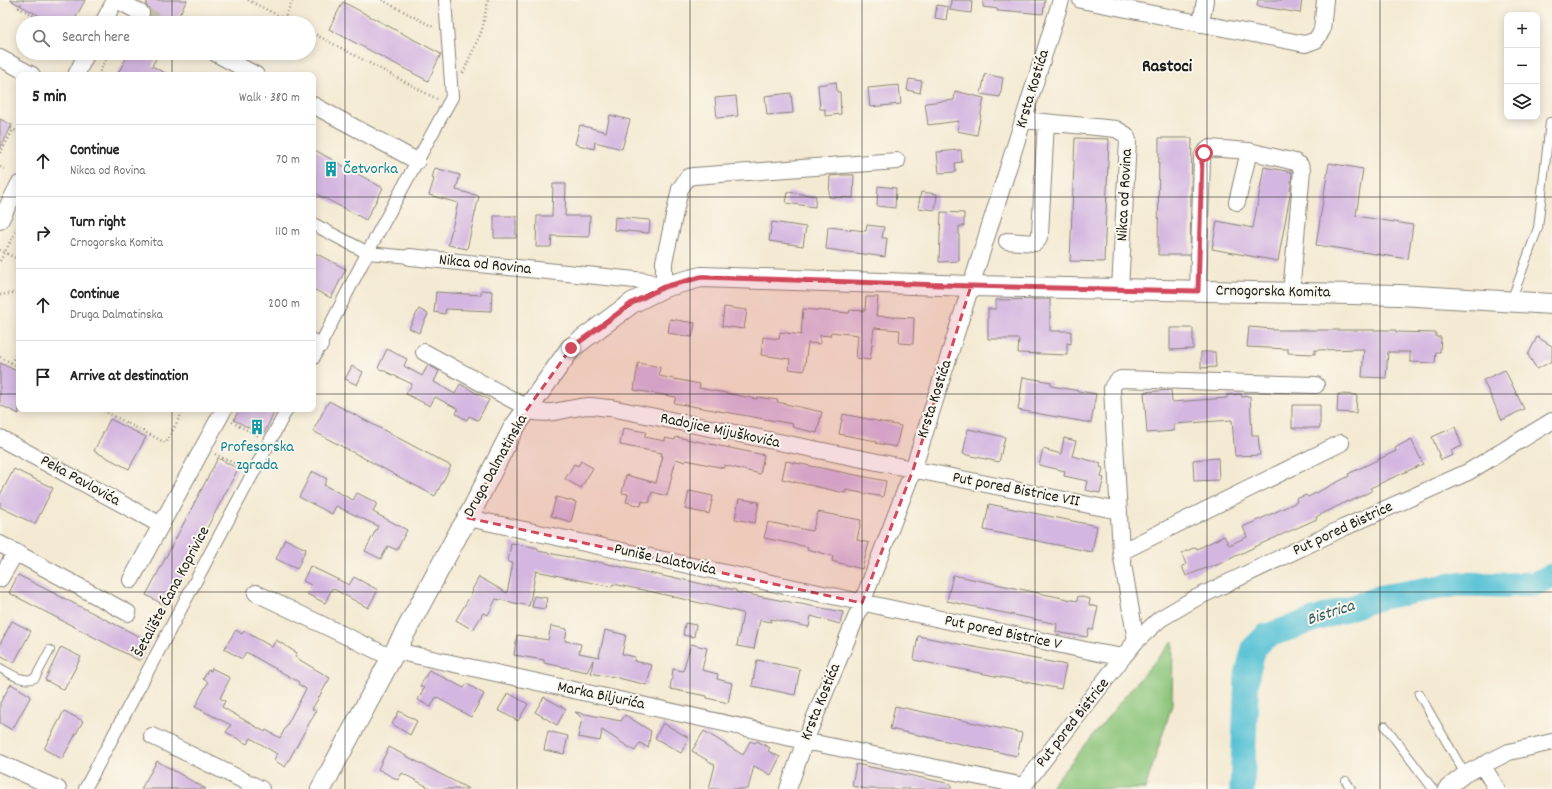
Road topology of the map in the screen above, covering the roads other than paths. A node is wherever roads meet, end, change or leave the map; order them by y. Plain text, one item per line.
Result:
1 (116, 0) edge
2 (445, 0) edge
3 (1060, 0) edge
4 (1081, 0) edge
5 (1205, 0) edge
6 (1325, 0) edge
7 (141, 13) tunnel mouth
8 (107, 16) edge
9 (1201, 24) junction
10 (0, 58) edge
11 (84, 60) edge
12 (229, 60) edge
13 (26, 72) edge
14 (78, 72) edge
15 (251, 72) edge
16 (316, 107) edge
17 (1023, 120) junction
18 (1046, 122) junction
19 (1550, 122) dead end
20 (1249, 151) junction
21 (897, 161) dead end
22 (417, 162) junction
23 (16, 191) edge
24 (1237, 202) dead end
25 (0, 221) edge
26 (316, 226) edge
27 (1007, 241) dead end
28 (368, 253) junction
29 (410, 257) joint
30 (971, 286) junction
31 (664, 287) junction
32 (1120, 289) junction
33 (1198, 291) junction
34 (1291, 293) junction
35 (1511, 301) junction
36 (1552, 304) edge
37 (316, 347) edge
38 (424, 352) dead end
39 (1316, 385) dead end
40 (527, 409) junction
41 (285, 412) edge
42 (227, 415) edge
43 (1552, 421) edge
44 (0, 438) edge
45 (1341, 443) dead end
46 (913, 470) junction
47 (1118, 511) junction
48 (468, 518) junction
49 (161, 525) junction
50 (0, 544) edge
51 (16, 552) junction
52 (1121, 552) junction
53 (0, 579) edge
54 (131, 580) dead end
55 (256, 593) dead end
56 (862, 603) junction
57 (128, 614) dead end
58 (1136, 641) junction
59 (50, 650) dead end
60 (394, 655) junction
61 (1123, 657) junction
62 (0, 668) edge
63 (1419, 694) dead end
64 (1385, 726) dead end
65 (152, 736) dead end
66 (805, 740) junction
67 (1552, 742) edge
68 (0, 763) edge
69 (1482, 765) junction
70 (1465, 774) junction
71 (1346, 781) dead end
72 (1023, 787) edge
73 (58, 789) edge
74 (85, 789) edge
75 (261, 789) edge
76 (321, 789) edge
77 (788, 789) edge
78 (1351, 789) edge
79 (1433, 789) edge
80 (1446, 789) edge
81 (1497, 789) edge

1 - 7 street
1 - 8 street
2 - 22 street
3 - 17 street, Krsta Kostića
4 - 9 street
5 - 9 street
6 - 9 street
10 - 13 street
11 - 14 street
12 - 15 street
16 - 22 street
17 - 18 street, Nikca od Rovina
17 - 30 street, Krsta Kostića
18 - 27 street
18 - 32 street, Nikca od Rovina
19 - 35 lane
20 - 24 street
20 - 33 street
20 - 34 street
21 - 31 street
22 - 28 street
23 - 25 street
26 - 28 street, Nikca od Rovina
28 - 29 street, Nikca od Rovina
28 - 37 street
29 - 31 street, Nikca od Rovina
30 - 31 street, Druga Dalmatinska
30 - 32 street, Crnogorska Komita
30 - 46 street, Krsta Kostića
31 - 40 street, Druga Dalmatinska
32 - 33 street, Crnogorska Komita
33 - 34 street, Crnogorska Komita
34 - 35 street, Crnogorska Komita
35 - 36 street, Crnogorska Komita
38 - 40 street, Radojice Mijuškovića
39 - 47 street
40 - 46 street, Radojice Mijuškovića
40 - 48 street, Druga Dalmatinska
41 - 74 street, Šetalište Ćana Koprivice
42 - 49 street
43 - 58 street, Put pored Bistrice
44 - 49 street, Peka Pavlovića
45 - 52 street
46 - 47 street, Put pored Bistrice VII
46 - 56 street, Krsta Kostića
47 - 52 street
48 - 56 street, Puniše Lalatovića
48 - 60 street, Druga Dalmatinska
49 - 54 street
50 - 51 street
51 - 53 street
51 - 57 street
52 - 58 street
55 - 60 street, Marka Biljurića
56 - 61 street, Put pored Bistrice V
56 - 66 street, Krsta Kostića
58 - 61 street
59 - 62 lane
60 - 66 street, Marka Biljurića
60 - 76 street, Druga Dalmatinska
61 - 72 street, Put pored Bistrice
63 - 70 lane
64 - 79 lane
65 - 75 street
66 - 72 street, Marka Biljurića
66 - 77 street, Krsta Kostića
67 - 69 street
68 - 73 street
69 - 70 street
69 - 81 street
70 - 80 street
71 - 78 lane

